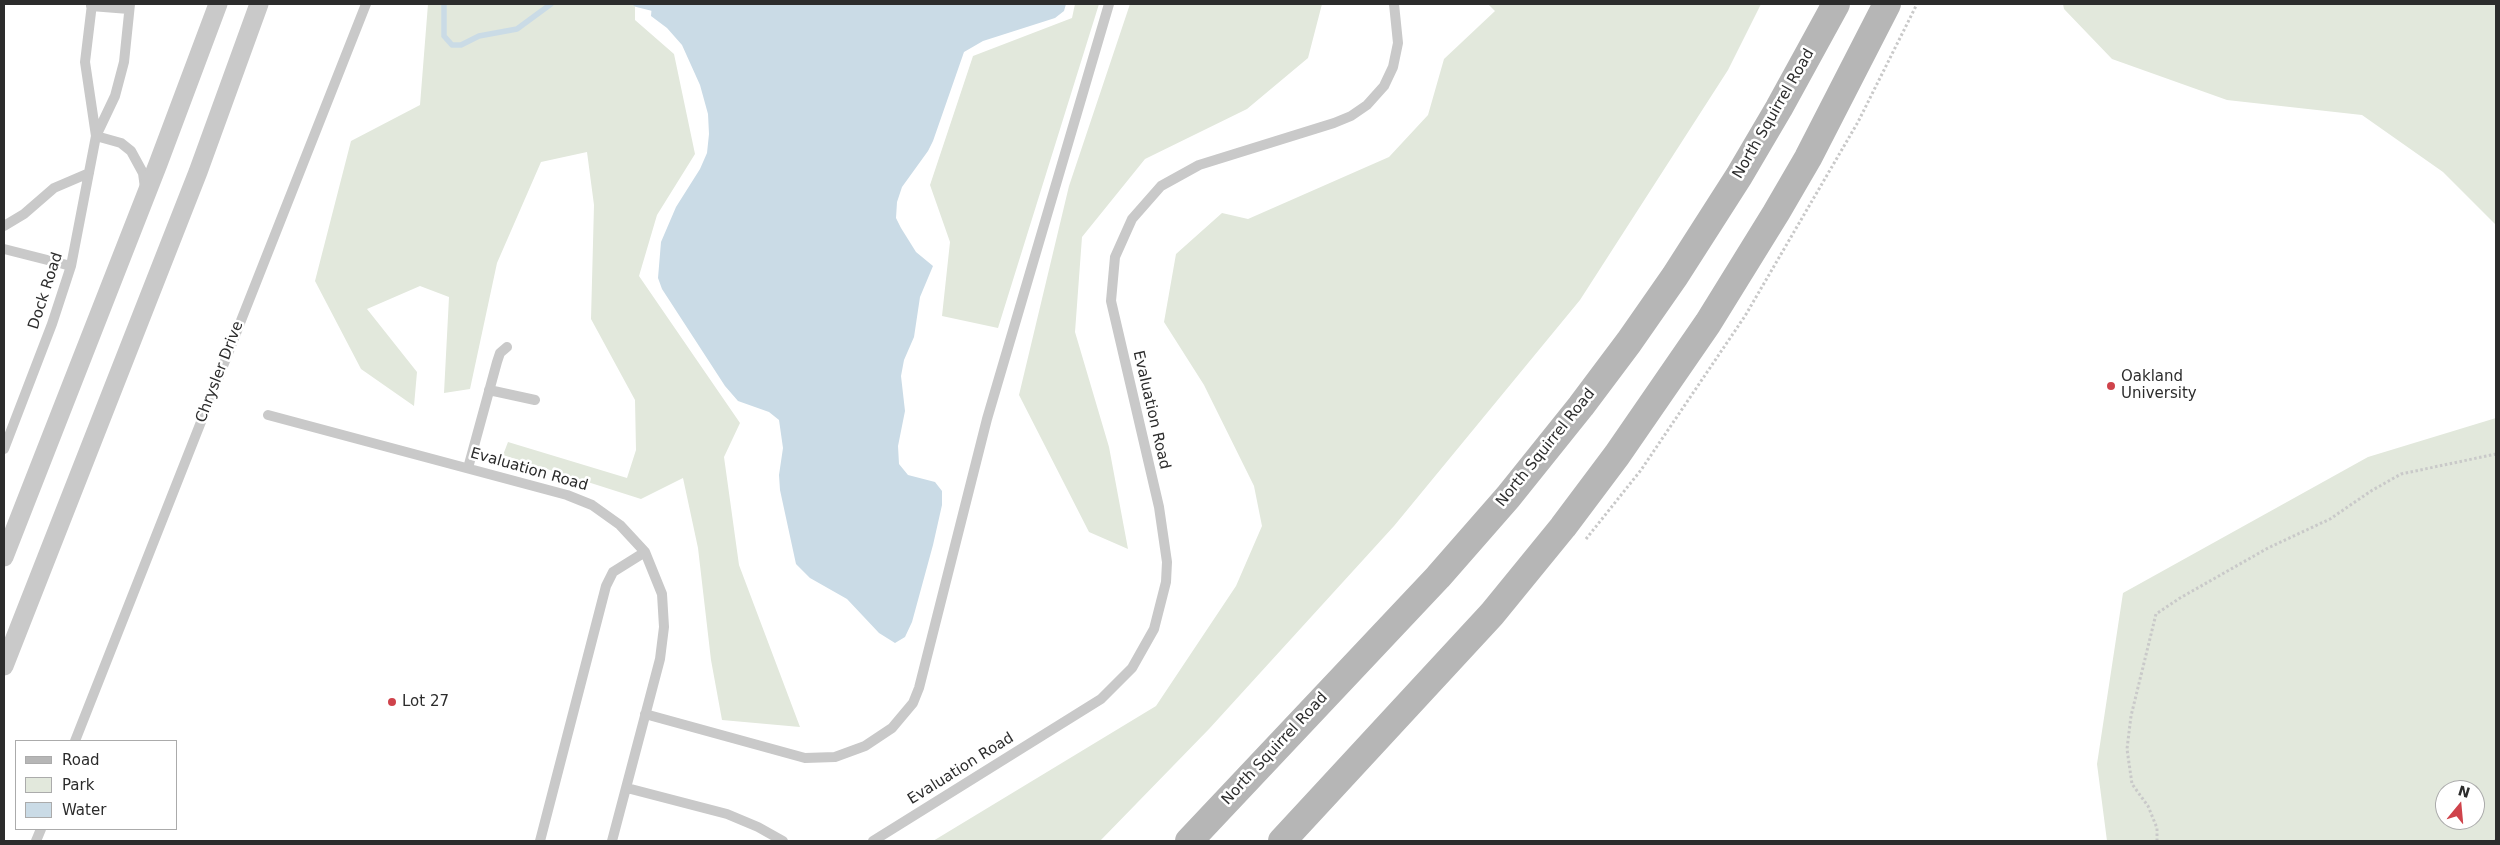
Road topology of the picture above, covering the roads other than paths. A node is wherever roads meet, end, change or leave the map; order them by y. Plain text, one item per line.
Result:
1 (218, 4) edge
2 (259, 4) edge
3 (366, 4) edge
4 (1109, 4) edge
5 (1394, 4) edge
6 (1836, 4) edge
7 (1887, 4) edge
8 (91, 5) edge
9 (130, 6) edge
10 (96, 136) junction
11 (89, 173) junction
12 (145, 199) junction
13 (4, 226) edge
14 (4, 249) edge
15 (71, 266) junction
16 (507, 347) dead end
17 (489, 390) junction
18 (535, 400) dead end
19 (268, 415) dead end
20 (7, 432) edge
21 (4, 449) edge
22 (468, 468) junction
23 (645, 552) junction
24 (4, 557) edge
25 (4, 666) edge
26 (646, 714) junction
27 (76, 740) edge
28 (627, 788) junction
29 (540, 841) edge
30 (612, 841) edge
31 (783, 841) edge
32 (873, 841) edge
33 (1189, 841) edge
34 (1282, 841) edge

1 - 12 street
2 - 25 street
3 - 27 lane, Chrysler Drive
4 - 26 lane
5 - 32 lane, Evaluation Road
6 - 33 main road, North Squirrel Road
7 - 34 main road
8 - 9 lane
8 - 10 lane, Dock Road
9 - 10 lane, Dock Road
10 - 11 lane, Dock Road
10 - 12 lane
11 - 13 lane
11 - 15 lane, Dock Road
12 - 24 street
14 - 15 lane
15 - 20 lane, Dock Road
16 - 17 lane
17 - 18 lane
17 - 22 lane
19 - 22 lane, Evaluation Road
20 - 21 lane, Dock Road
22 - 23 lane, Evaluation Road
23 - 26 lane, Evaluation Road
23 - 29 lane
26 - 28 lane, Evaluation Road
28 - 30 lane, Evaluation Road
28 - 31 lane

